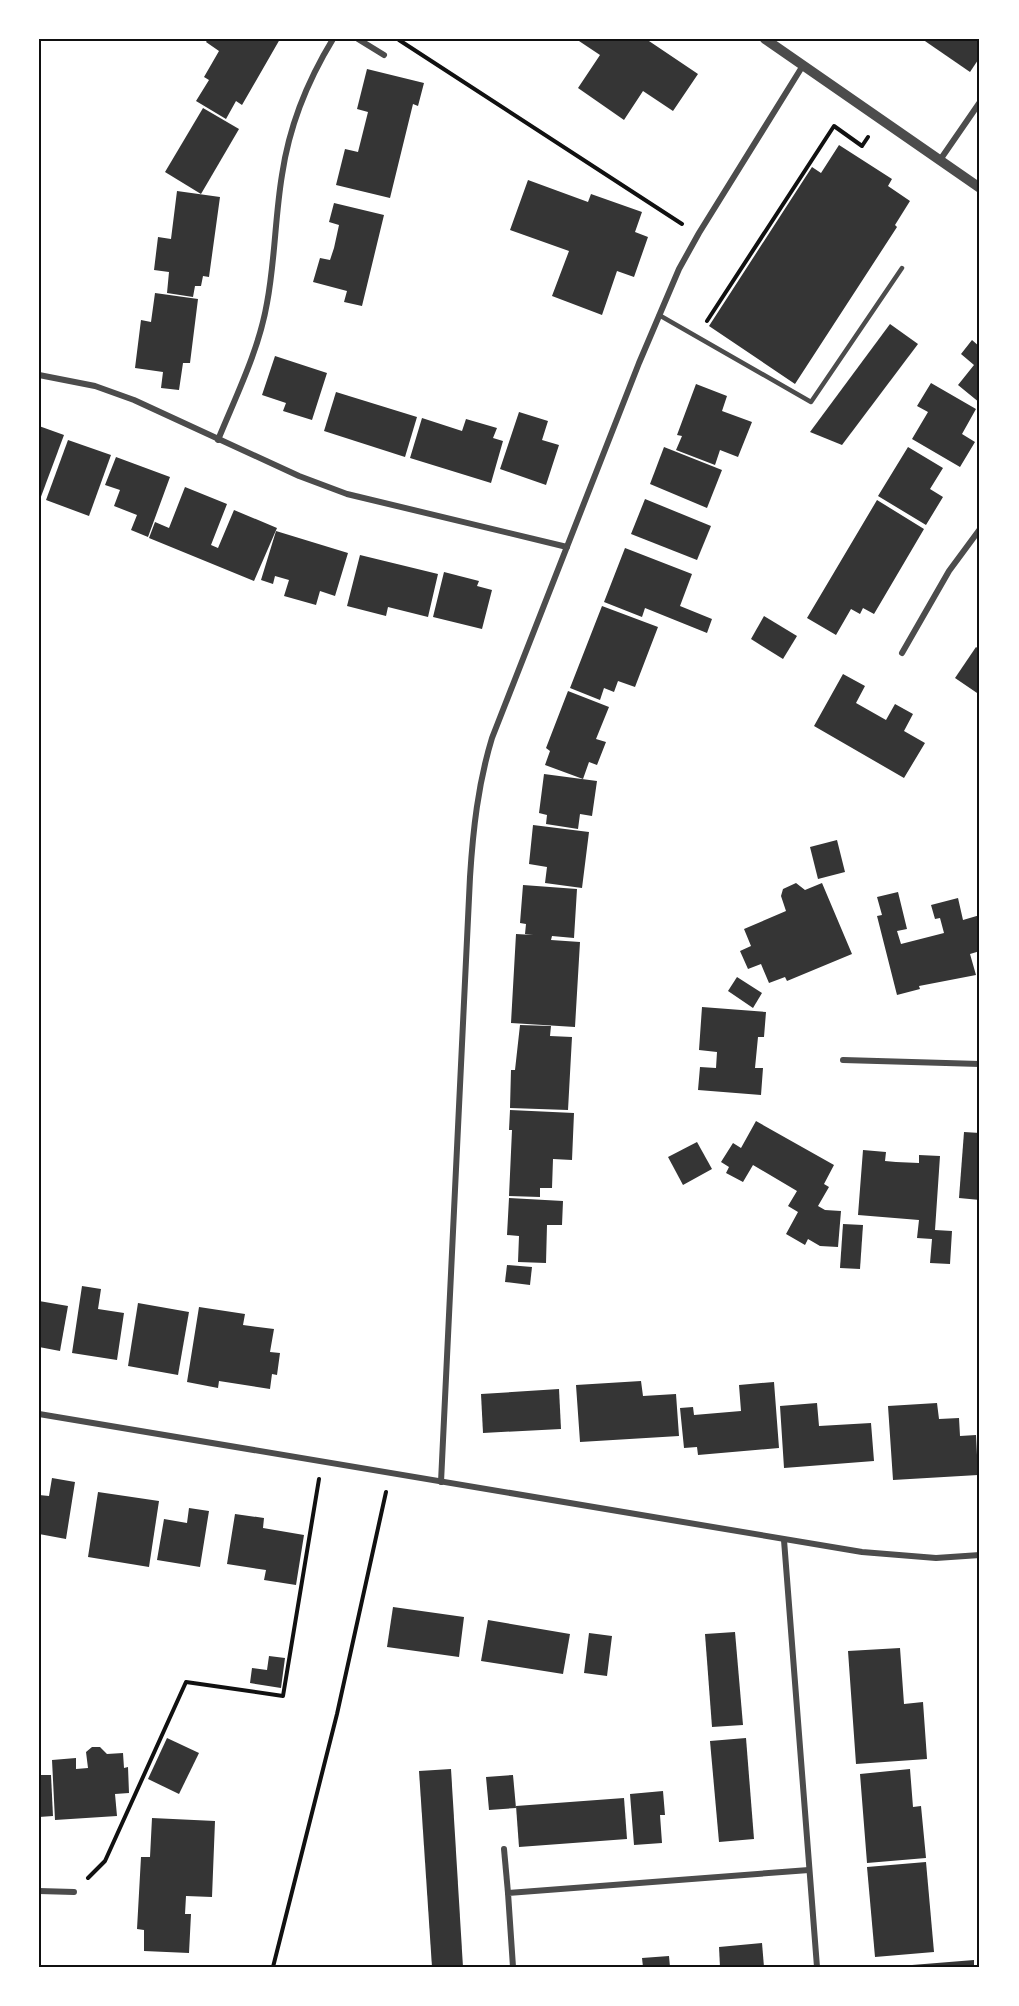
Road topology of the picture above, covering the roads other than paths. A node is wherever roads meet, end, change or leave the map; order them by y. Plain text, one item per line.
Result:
1 (333, 39) edge
2 (358, 39) edge
3 (765, 39) edge
4 (384, 55) dead end
5 (802, 67) junction
6 (980, 102) edge
7 (939, 160) junction
8 (980, 188) edge
9 (902, 268) dead end
10 (659, 315) junction
11 (39, 375) edge
12 (218, 440) junction
13 (980, 529) edge
14 (567, 547) junction
15 (902, 653) dead end
16 (843, 1060) dead end
17 (980, 1064) edge
18 (39, 1414) edge
19 (441, 1482) junction
20 (784, 1540) junction
21 (980, 1555) edge
22 (504, 1849) dead end
23 (809, 1870) junction
24 (39, 1891) edge
25 (74, 1892) road end
26 (508, 1893) junction
27 (513, 1967) edge
28 (817, 1967) edge

1 - 12 street
2 - 4 street
3 - 5 street
5 - 7 street
5 - 10 street
6 - 7 street
7 - 8 street
9 - 10 lane
10 - 14 street
11 - 12 street
12 - 14 street
13 - 15 street
14 - 19 street
16 - 17 street
18 - 19 street
19 - 20 street
20 - 21 street
20 - 23 street
22 - 26 street
23 - 26 street
23 - 28 street
24 - 25 street
26 - 27 street

